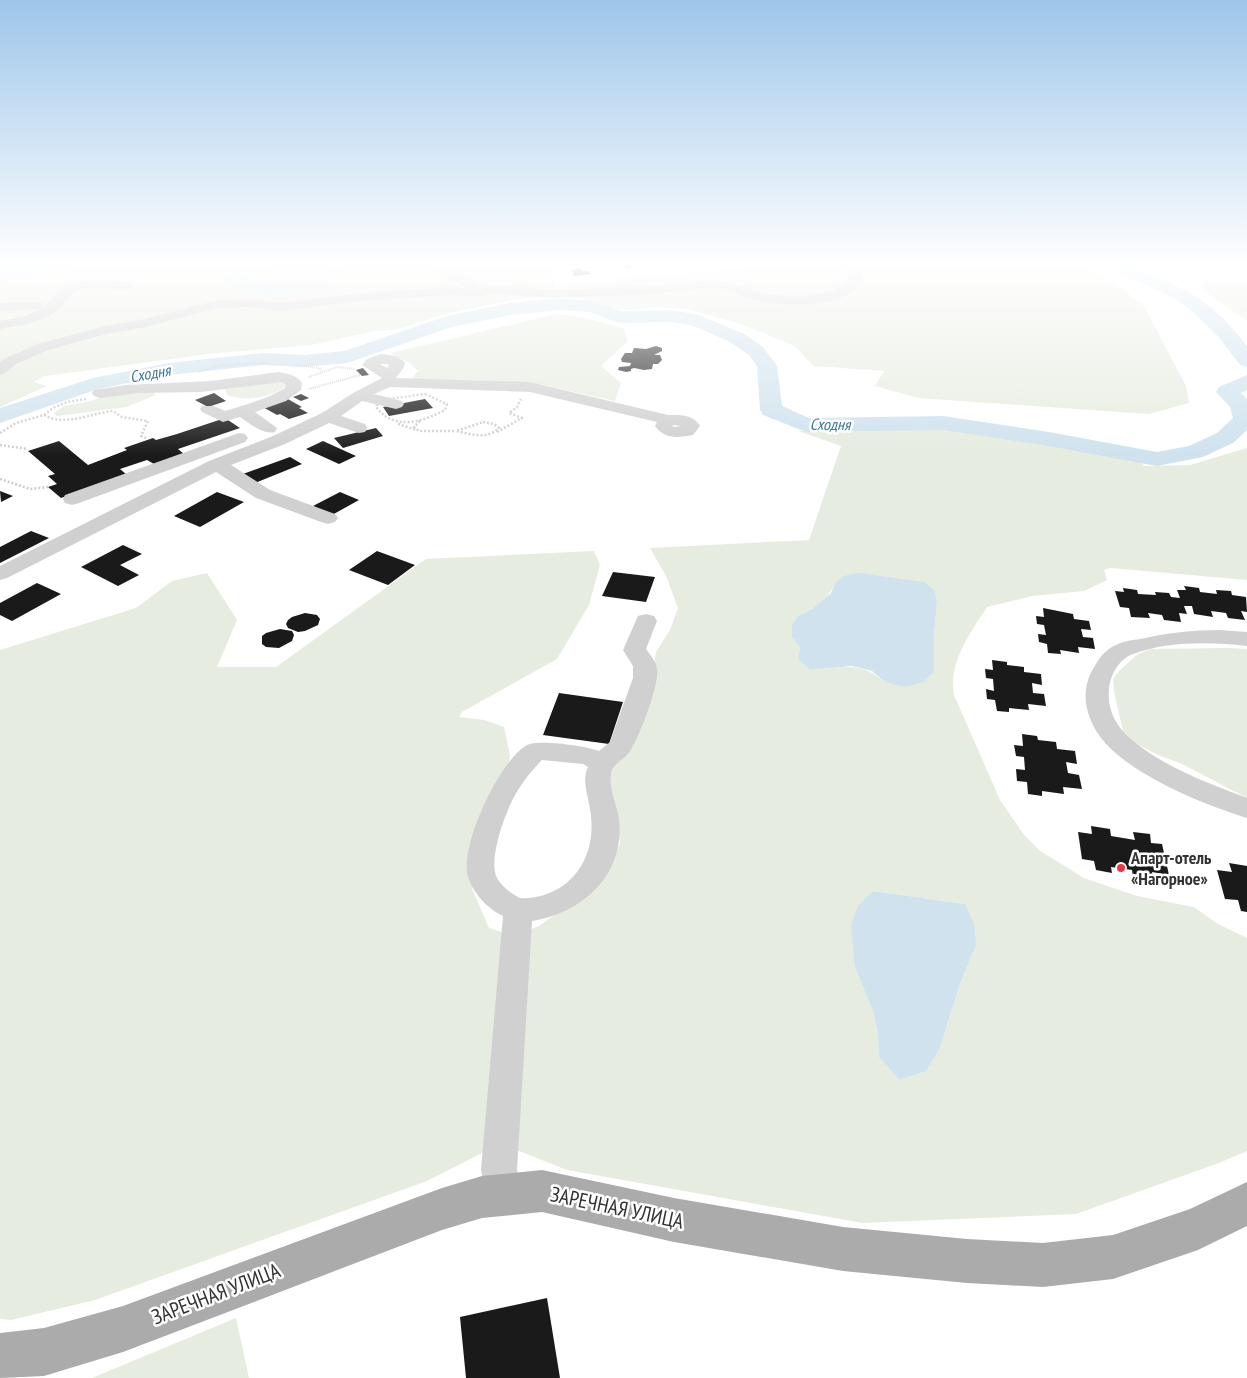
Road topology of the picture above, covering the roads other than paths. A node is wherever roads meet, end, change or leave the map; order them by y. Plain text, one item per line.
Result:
1 (127, 326) edge
2 (0, 370) edge
3 (104, 390) road end
4 (359, 396) junction
5 (396, 404) dead end
6 (208, 409) dead end
7 (242, 411) junction
8 (320, 415) junction
9 (668, 420) dead end
10 (269, 428) junction
11 (359, 428) dead end
12 (175, 462) junction
13 (215, 465) junction
14 (195, 475) junction
15 (108, 494) junction
16 (72, 499) dead end
17 (129, 510) junction
18 (328, 518) dead end
19 (0, 574) edge
20 (646, 621) dead end
21 (1247, 639) edge
22 (603, 762) junction
23 (1247, 808) edge
24 (518, 910) junction
25 (504, 1194) junction
26 (1247, 1203) edge
27 (0, 1357) edge

1 - 2 lane
3 - 7 lane
4 - 5 lane
4 - 8 lane
4 - 9 lane
6 - 7 lane
7 - 10 lane
8 - 10 lane
8 - 11 lane
8 - 13 lane
10 - 12 lane
12 - 14 lane
12 - 15 lane
13 - 14 lane
13 - 18 lane
14 - 17 lane
15 - 16 lane
15 - 17 lane
17 - 19 lane
20 - 22 lane
21 - 23 lane
22 - 24 lane
22 - 24 lane
24 - 25 lane
25 - 26 main road, ЗАРЕЧНАЯ УЛИЦА
25 - 27 main road, ЗАРЕЧНАЯ УЛИЦА

